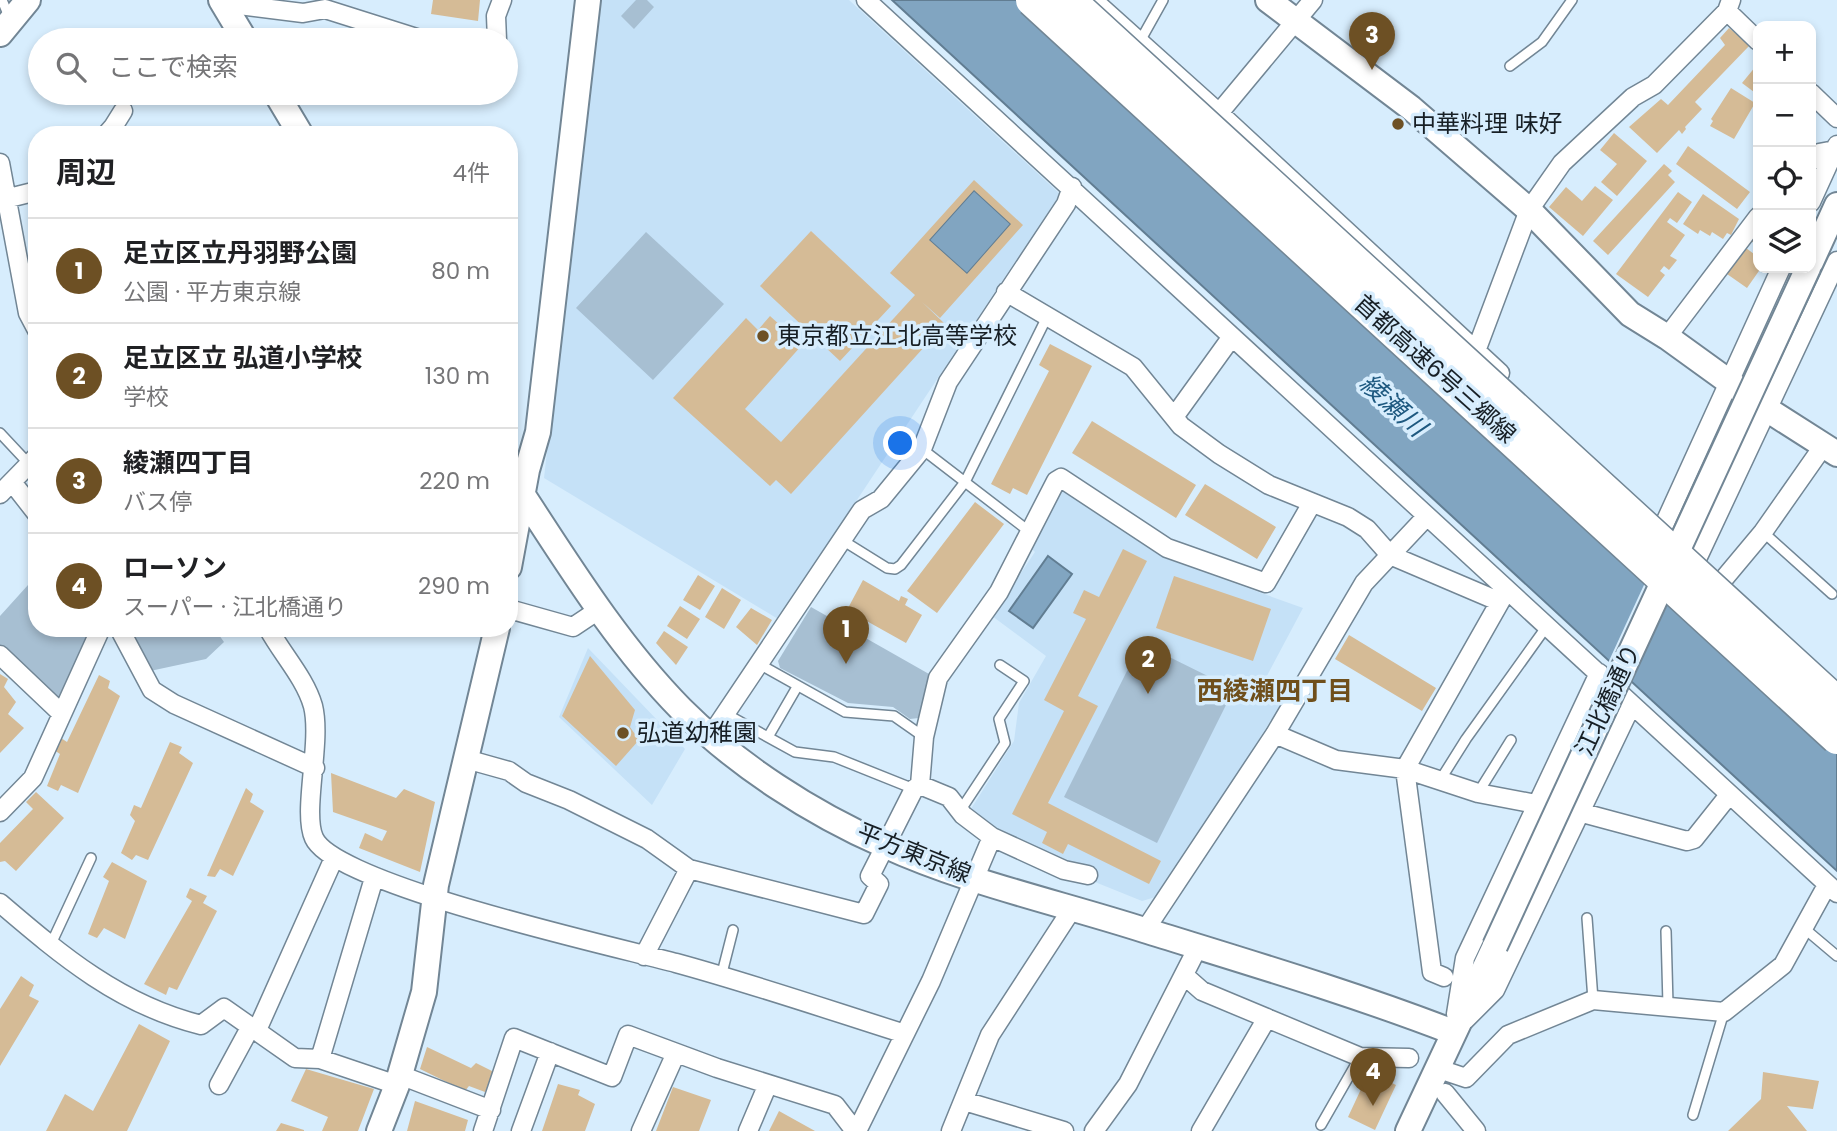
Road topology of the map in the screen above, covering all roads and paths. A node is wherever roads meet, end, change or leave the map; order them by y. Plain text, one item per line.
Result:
1 (28, 0) edge
2 (502, 0) edge
3 (866, 0) edge
4 (1032, 0) edge
5 (1069, 0) edge
6 (1093, 0) edge
7 (1163, 0) edge
8 (1268, 0) edge
9 (1313, 0) edge
10 (1572, 0) edge
11 (222, 1) edge
12 (583, 1) edge
13 (1729, 3) edge
14 (4, 18) edge
15 (1294, 20) junction
16 (238, 28) edge
17 (385, 28) edge
18 (496, 28) edge
19 (1753, 34) edge
20 (1139, 43) junction
21 (1510, 66) dead end
22 (1816, 98) edge
23 (283, 105) edge
24 (123, 111) dead end
25 (1219, 113) junction
26 (1837, 118) edge
27 (116, 126) edge
28 (296, 126) edge
29 (1836, 148) edge
30 (1816, 156) edge
31 (0, 163) edge
32 (1072, 187) junction
33 (1816, 191) edge
34 (28, 193) edge
35 (5, 199) junction
36 (1837, 205) edge
37 (1529, 209) junction
38 (1753, 224) edge
39 (1816, 251) edge
40 (1837, 261) edge
41 (1779, 273) edge
42 (1806, 273) edge
43 (1006, 292) junction
44 (28, 313) edge
45 (1047, 317) junction
46 (1667, 337) junction
47 (1231, 338) junction
48 (1475, 351) junction
49 (1730, 380) junction
50 (1768, 410) junction
51 (1174, 417) junction
52 (0, 433) edge
53 (1832, 448) edge
54 (922, 449) junction
55 (28, 456) edge
56 (28, 465) edge
57 (518, 479) edge
58 (965, 482) junction
59 (5, 486) edge
60 (518, 487) edge
61 (1312, 503) junction
62 (28, 506) edge
63 (1427, 516) junction
64 (1663, 527) junction
65 (1030, 532) junction
66 (1763, 532) junction
67 (842, 540) junction
68 (1390, 555) junction
69 (1697, 559) junction
70 (1722, 581) junction
71 (1832, 594) dead end
72 (1503, 596) junction
73 (600, 609) junction
74 (518, 612) edge
75 (1547, 626) junction
76 (97, 637) edge
77 (125, 637) edge
78 (274, 637) edge
79 (495, 637) edge
80 (0, 654) edge
81 (759, 664) junction
82 (1000, 665) dead end
83 (1599, 673) junction
84 (1837, 684) edge
85 (797, 687) junction
86 (1837, 703) edge
87 (1631, 706) junction
88 (62, 714) junction
89 (726, 714) junction
90 (1580, 714) junction
91 (1617, 732) junction
92 (1275, 734) junction
93 (711, 736) junction
94 (768, 737) junction
95 (924, 737) junction
96 (1837, 738) edge
97 (1511, 740) dead end
98 (466, 759) junction
99 (315, 768) junction
100 (1405, 769) junction
101 (1439, 782) junction
102 (917, 787) junction
103 (1478, 793) junction
104 (1729, 795) junction
105 (1536, 804) junction
106 (960, 811) junction
107 (0, 812) edge
108 (1579, 812) junction
109 (992, 837) junction
110 (885, 846) junction
111 (91, 858) dead end
112 (334, 858) junction
113 (689, 869) junction
114 (1088, 875) dead end
115 (374, 878) junction
116 (975, 878) junction
117 (1832, 889) edge
118 (435, 898) junction
119 (1072, 909) junction
120 (3, 912) edge
121 (1587, 918) dead end
122 (1805, 929) junction
123 (733, 930) dead end
124 (1144, 930) junction
125 (1665, 931) dead end
126 (51, 944) junction
127 (1198, 947) junction
128 (644, 956) junction
129 (1837, 956) edge
130 (1185, 976) junction
131 (721, 977) junction
132 (1444, 977) dead end
133 (1593, 1000) junction
134 (1668, 1005) junction
135 (1724, 1012) junction
136 (1267, 1018) junction
137 (254, 1028) junction
138 (1453, 1032) junction
139 (905, 1034) junction
140 (550, 1052) junction
141 (676, 1053) junction
142 (1360, 1057) junction
143 (1409, 1058) dead end
144 (320, 1059) junction
145 (1436, 1068) junction
146 (399, 1080) junction
147 (768, 1084) junction
148 (219, 1085) dead end
149 (1445, 1093) dead end
150 (964, 1101) junction
151 (491, 1110) junction
152 (1693, 1115) dead end
153 (1321, 1125) dead end
154 (379, 1131) edge
155 (483, 1131) edge
156 (521, 1131) edge
157 (641, 1131) edge
158 (748, 1131) edge
159 (856, 1131) edge
160 (951, 1131) edge
161 (1065, 1131) edge
162 (1094, 1131) edge
163 (1202, 1131) edge
164 (1408, 1131) edge
165 (1476, 1131) edge

1 - 14 main road
2 - 18 street
3 - 32 street
4 - 96 highway, 首都高速6号三郷線, bridge
5 - 86 highway, 首都高速6号三郷線, bridge
6 - 20 street
7 - 20 lane
8 - 15 main road
9 - 15 street
10 - 21 lane
11 - 16 main road
11 - 17 street
12 - 57 main road
13 - 19 street
13 - 37 street
15 - 25 street
15 - 37 main road
20 - 25 street
22 - 26 street
23 - 28 main road
24 - 27 street
25 - 48 street
29 - 30 street
29 - 33 street
31 - 35 street
32 - 43 street
32 - 47 street
34 - 35 street
35 - 44 street
36 - 39 main road
37 - 46 main road
37 - 48 street
38 - 46 street
40 - 50 street
41 - 49 street
42 - 138 main road, 江北橋通り, bridge
43 - 45 street
43 - 54 street
45 - 51 street
45 - 58 lane
46 - 49 main road
47 - 51 street
47 - 63 street
48 - 64 street
49 - 50 main road
49 - 64 street
50 - 53 main road
50 - 69 street
51 - 61 street
52 - 55 lane
53 - 66 street
54 - 58 lane
54 - 67 street
56 - 59 street
58 - 65 lane
58 - 67 lane
59 - 62 street
60 - 73 main road, 平方東京線
61 - 65 street
61 - 68 street
63 - 68 street
63 - 72 street
64 - 69 street
65 - 95 street
66 - 70 street
66 - 71 lane
67 - 81 street
68 - 72 street
68 - 92 street
69 - 70 street
70 - 84 street
72 - 75 street
72 - 100 street
73 - 74 street
73 - 93 main road, 平方東京線
75 - 83 street
75 - 101 lane
76 - 88 street
77 - 99 street
78 - 99 street
79 - 98 main road
80 - 88 street
81 - 85 lane
81 - 89 street
82 - 106 lane
83 - 87 street
83 - 90 street
85 - 94 lane
85 - 95 lane
87 - 91 street
87 - 104 street
88 - 107 street
89 - 93 street
89 - 94 lane
90 - 91 street
90 - 105 street
91 - 108 street
92 - 100 street
92 - 124 street
93 - 110 main road, 平方東京線
94 - 102 lane
95 - 102 street
97 - 103 lane
98 - 113 street
98 - 118 main road
99 - 112 street
100 - 101 street
100 - 132 street
101 - 103 street
102 - 106 street
102 - 110 street
103 - 105 street
104 - 108 street
104 - 117 street
105 - 138 street
106 - 109 street
108 - 138 street
109 - 114 street
109 - 116 street
110 - 113 street
110 - 116 main road, 平方東京線
111 - 126 lane
112 - 115 street
112 - 137 street
113 - 128 street
115 - 118 street
115 - 144 street
116 - 119 main road, 平方東京線
116 - 139 street
117 - 122 street
118 - 128 street
118 - 146 main road
119 - 124 main road, 平方東京線
119 - 150 street
120 - 126 street
121 - 133 lane
122 - 129 lane
122 - 135 street
123 - 131 lane
124 - 127 main road, 平方東京線
125 - 134 lane
126 - 137 street
127 - 130 street
127 - 138 main road, 平方東京線
128 - 131 street
130 - 136 street
130 - 162 street
131 - 139 street
133 - 134 street
133 - 145 street
134 - 135 street
135 - 152 lane
136 - 142 street
136 - 163 street
137 - 144 street
137 - 148 street
138 - 145 main road, 江北橋通り
139 - 159 street
140 - 141 street
140 - 151 street
140 - 156 street
141 - 147 street
141 - 157 street
142 - 143 street
142 - 153 lane
144 - 146 street
145 - 164 main road, 江北橋通り
146 - 151 street
146 - 154 main road
147 - 158 street
147 - 159 street
149 - 165 street
150 - 160 street
150 - 161 street
151 - 155 street

